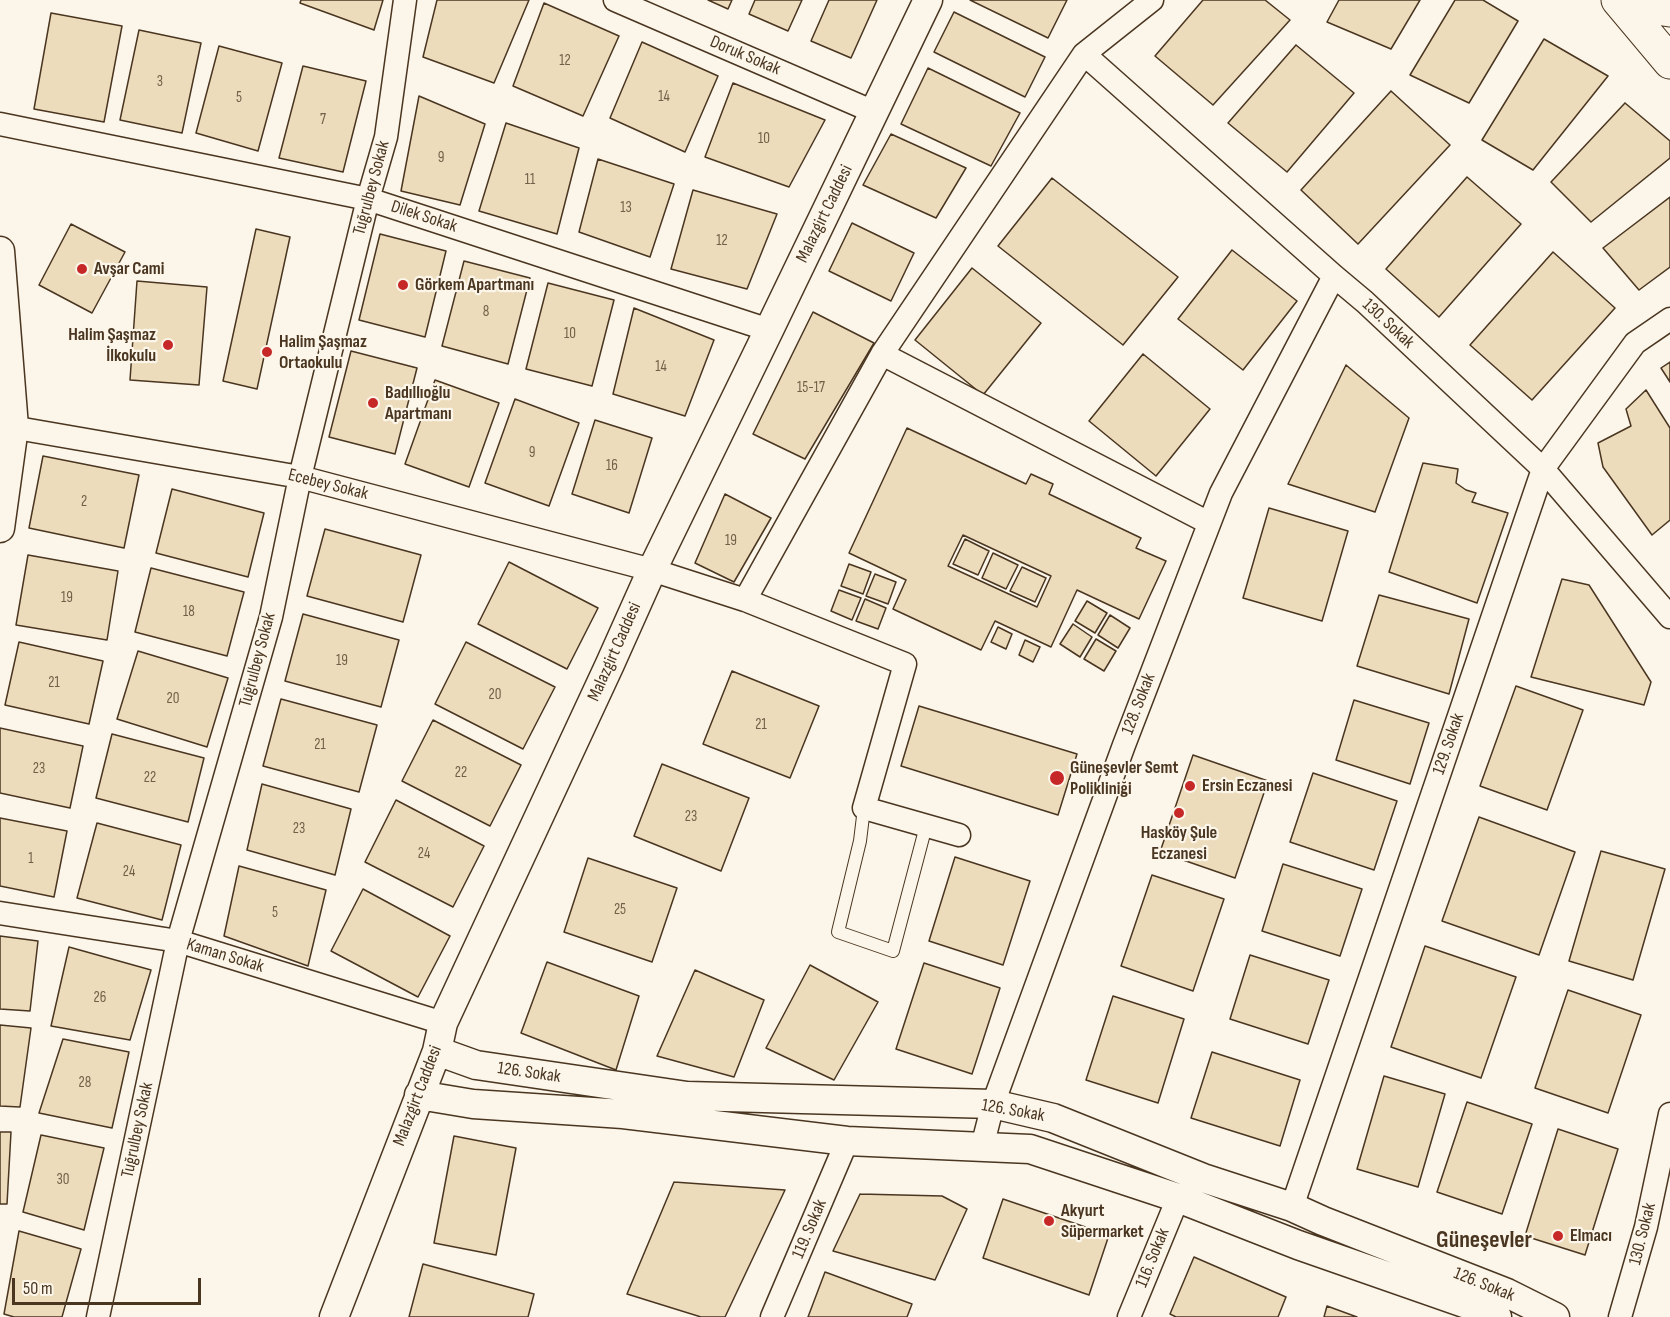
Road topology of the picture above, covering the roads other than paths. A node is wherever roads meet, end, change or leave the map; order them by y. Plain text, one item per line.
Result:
1 (405, 0) edge
2 (615, 0) edge
3 (928, 0) edge
4 (1152, 0) edge
5 (1620, 2) edge
6 (1670, 10) edge
7 (1084, 54) junction
8 (1670, 62) edge
9 (874, 112) junction
10 (0, 124) edge
11 (368, 199) junction
12 (0, 251) edge
13 (1334, 276) junction
14 (1670, 319) edge
15 (769, 330) junction
16 (882, 354) junction
17 (7, 426) edge
18 (1543, 470) junction
19 (300, 477) junction
20 (1209, 523) junction
21 (0, 528) edge
22 (652, 570) junction
23 (745, 600) junction
24 (1670, 617) edge
25 (864, 808) junction
26 (926, 826) junction
27 (959, 835) dead end
28 (0, 913) edge
29 (178, 941) junction
30 (443, 1023) junction
31 (437, 1051) junction
32 (419, 1095) junction
33 (993, 1104) junction
34 (1670, 1114) edge
35 (847, 1141) junction
36 (982, 1147) junction
37 (1178, 1198) junction
38 (1292, 1208) junction
39 (1489, 1315) edge
40 (98, 1317) edge
41 (334, 1317) edge
42 (772, 1317) edge
43 (1129, 1317) edge
44 (1555, 1317) edge
45 (1620, 1317) edge

1 - 11 street, Tuğrulbey Sokak
2 - 9 street, Doruk Sokak
3 - 9 street, Malazgirt Caddesi
4 - 7 street
5 - 6 main road
5 - 8 main road
7 - 13 street, 130. Sokak
7 - 16 street
9 - 15 street, Malazgirt Caddesi
10 - 11 street, Dilek Sokak
11 - 15 street, Dilek Sokak
11 - 19 street, Tuğrulbey Sokak
12 - 17 street
13 - 18 street, 130. Sokak
13 - 20 street, 128. Sokak
14 - 18 street, 129. Sokak
15 - 22 street, Malazgirt Caddesi
16 - 20 street
16 - 23 street
17 - 19 street, Ecebey Sokak
17 - 21 street
18 - 24 street, 130. Sokak
18 - 38 street, 129. Sokak
19 - 22 street, Ecebey Sokak
19 - 29 street, Tuğrulbey Sokak
20 - 33 street, 128. Sokak
22 - 23 street, Ecebey Sokak
22 - 30 street, Malazgirt Caddesi
23 - 25 street, Ecebey Sokak
25 - 26 street
25 - 26 lane
26 - 27 street
28 - 29 street, Kaman Sokak
29 - 30 street, Kaman Sokak
29 - 40 street, Tuğrulbey Sokak
30 - 31 street, Malazgirt Caddesi
31 - 32 street, Malazgirt Caddesi
31 - 33 street, 126. Sokak
32 - 35 street, 126. Sokak
32 - 41 street, Malazgirt Caddesi
33 - 36 street, 128. Sokak
33 - 38 street, 126. Sokak
34 - 45 street, 130. Sokak
35 - 36 street, 126. Sokak
35 - 42 street, 119. Sokak
36 - 37 street, 126. Sokak
37 - 39 street, 126. Sokak
37 - 43 street, 116. Sokak
38 - 44 street, 126. Sokak

